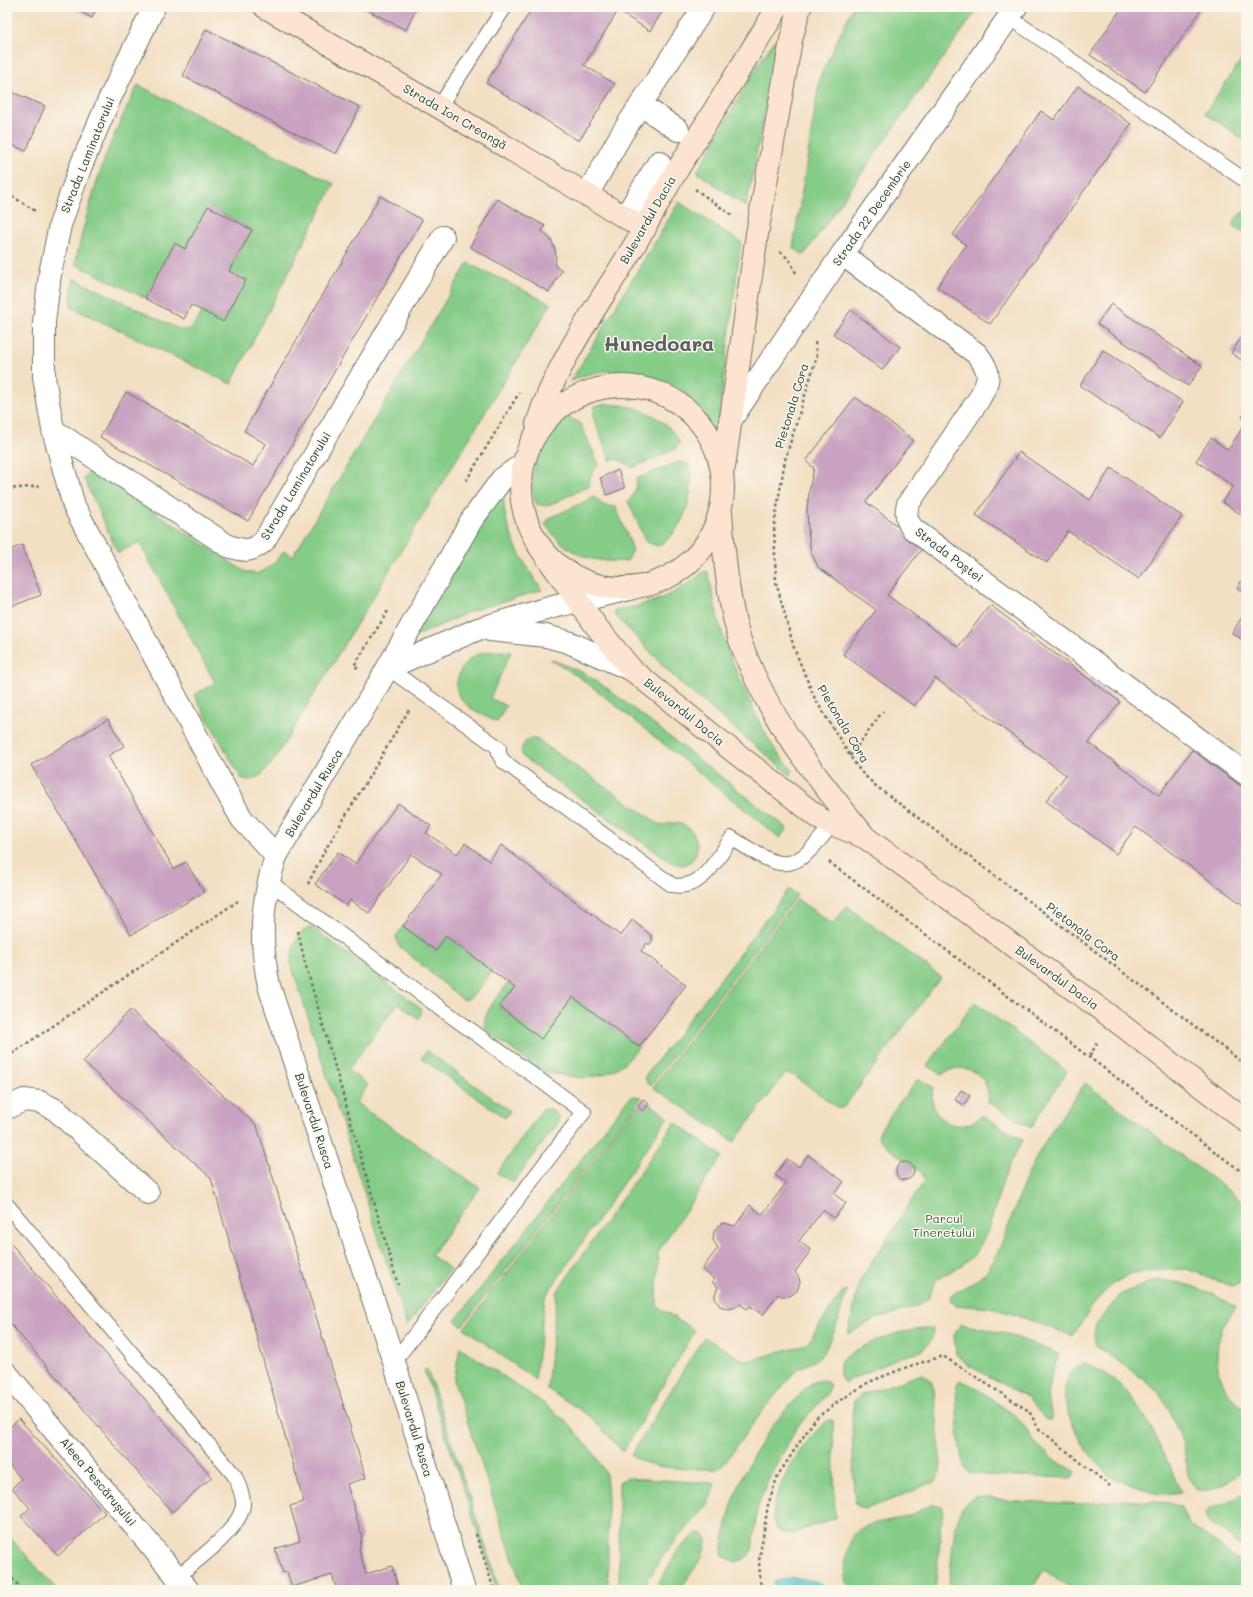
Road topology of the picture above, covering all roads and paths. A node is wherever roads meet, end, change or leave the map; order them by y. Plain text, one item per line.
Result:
1 (154, 7) edge
2 (265, 7) edge
3 (505, 7) edge
4 (704, 7) edge
5 (778, 7) edge
6 (800, 7) edge
7 (1013, 12) edge
8 (641, 105) junction
9 (439, 107) junction
10 (678, 130) dead end
11 (667, 168) junction
12 (1246, 181) edge
13 (7, 193) edge
14 (587, 195) junction
15 (625, 217) junction
16 (60, 225) junction
17 (645, 229) junction
18 (757, 234) junction
19 (443, 237) dead end
20 (842, 254) junction
21 (798, 277) dead end
22 (815, 340) dead end
23 (730, 421) junction
24 (53, 430) junction
25 (532, 440) junction
26 (523, 464) junction
27 (723, 476) junction
28 (68, 483) junction
29 (7, 489) edge
30 (720, 511) junction
31 (539, 546) junction
32 (633, 588) junction
33 (577, 601) junction
34 (478, 629) junction
35 (388, 668) junction
36 (632, 670) junction
37 (412, 706) dead end
38 (883, 711) dead end
39 (850, 756) junction
40 (1246, 774) edge
41 (832, 824) junction
42 (866, 838) junction
43 (813, 849) junction
44 (276, 856) junction
45 (268, 880) junction
46 (299, 904) junction
47 (7, 1057) edge
48 (1246, 1065) edge
49 (7, 1108) edge
50 (1246, 1121) edge
51 (1246, 1175) edge
52 (148, 1193) dead end
53 (7, 1205) edge
54 (400, 1292) dead end
55 (394, 1362) junction
56 (7, 1374) edge
57 (1110, 1486) dead end
58 (475, 1531) dead end
59 (8, 1574) dead end
60 (183, 1583) edge
61 (22, 1590) edge
62 (464, 1590) edge
63 (494, 1590) edge
64 (761, 1590) edge

1 - 16 street, Strada Laminatorului
2 - 9 main road, Strada Ion Creangă
3 - 9 lane
4 - 8 street
5 - 11 main road, Bulevardul Dacia
6 - 18 main road
7 - 12 lane
7 - 20 street, Strada 22 Decembrie
8 - 10 street
8 - 14 street
9 - 14 main road, Strada Ion Creangă
11 - 15 street
11 - 17 main road, Bulevardul Dacia
11 - 18 path
13 - 16 path
14 - 15 main road, Strada Ion Creangă
15 - 17 main road, Strada Ion Creangă
16 - 24 street, Strada Laminatorului
17 - 25 main road, Bulevardul Dacia
18 - 21 path
18 - 23 main road
19 - 24 street, Strada Laminatorului
20 - 23 street, Strada 22 Decembrie
20 - 40 street, Strada Poștei
22 - 39 path, Pietonala Cora
23 - 27 main road
24 - 28 street, Strada Laminatorului
25 - 26 main road
25 - 27 main road
26 - 31 main road
26 - 35 street, Bulevardul Rusca
27 - 30 main road
28 - 29 path
28 - 44 street, Strada Laminatorului
30 - 32 main road
30 - 42 main road, Bulevardul Dacia
31 - 32 main road
31 - 33 main road, Bulevardul Dacia
32 - 33 street
33 - 34 street
33 - 36 main road, Bulevardul Dacia
34 - 35 street
34 - 36 street
35 - 43 lane
35 - 44 street, Bulevardul Rusca
36 - 41 main road, Bulevardul Dacia
37 - 46 path
38 - 39 path
39 - 48 path, Pietonala Cora
41 - 42 main road, Bulevardul Dacia
41 - 43 lane
42 - 50 main road, Bulevardul Dacia
43 - 51 path
44 - 45 street, Bulevardul Rusca
45 - 46 lane
45 - 47 path
45 - 55 street, Bulevardul Rusca
46 - 54 path
46 - 55 lane
49 - 52 street
53 - 60 lane
55 - 62 street, Bulevardul Rusca
56 - 60 street, Aleea Pescărușului
57 - 64 path
58 - 63 path
59 - 61 path

